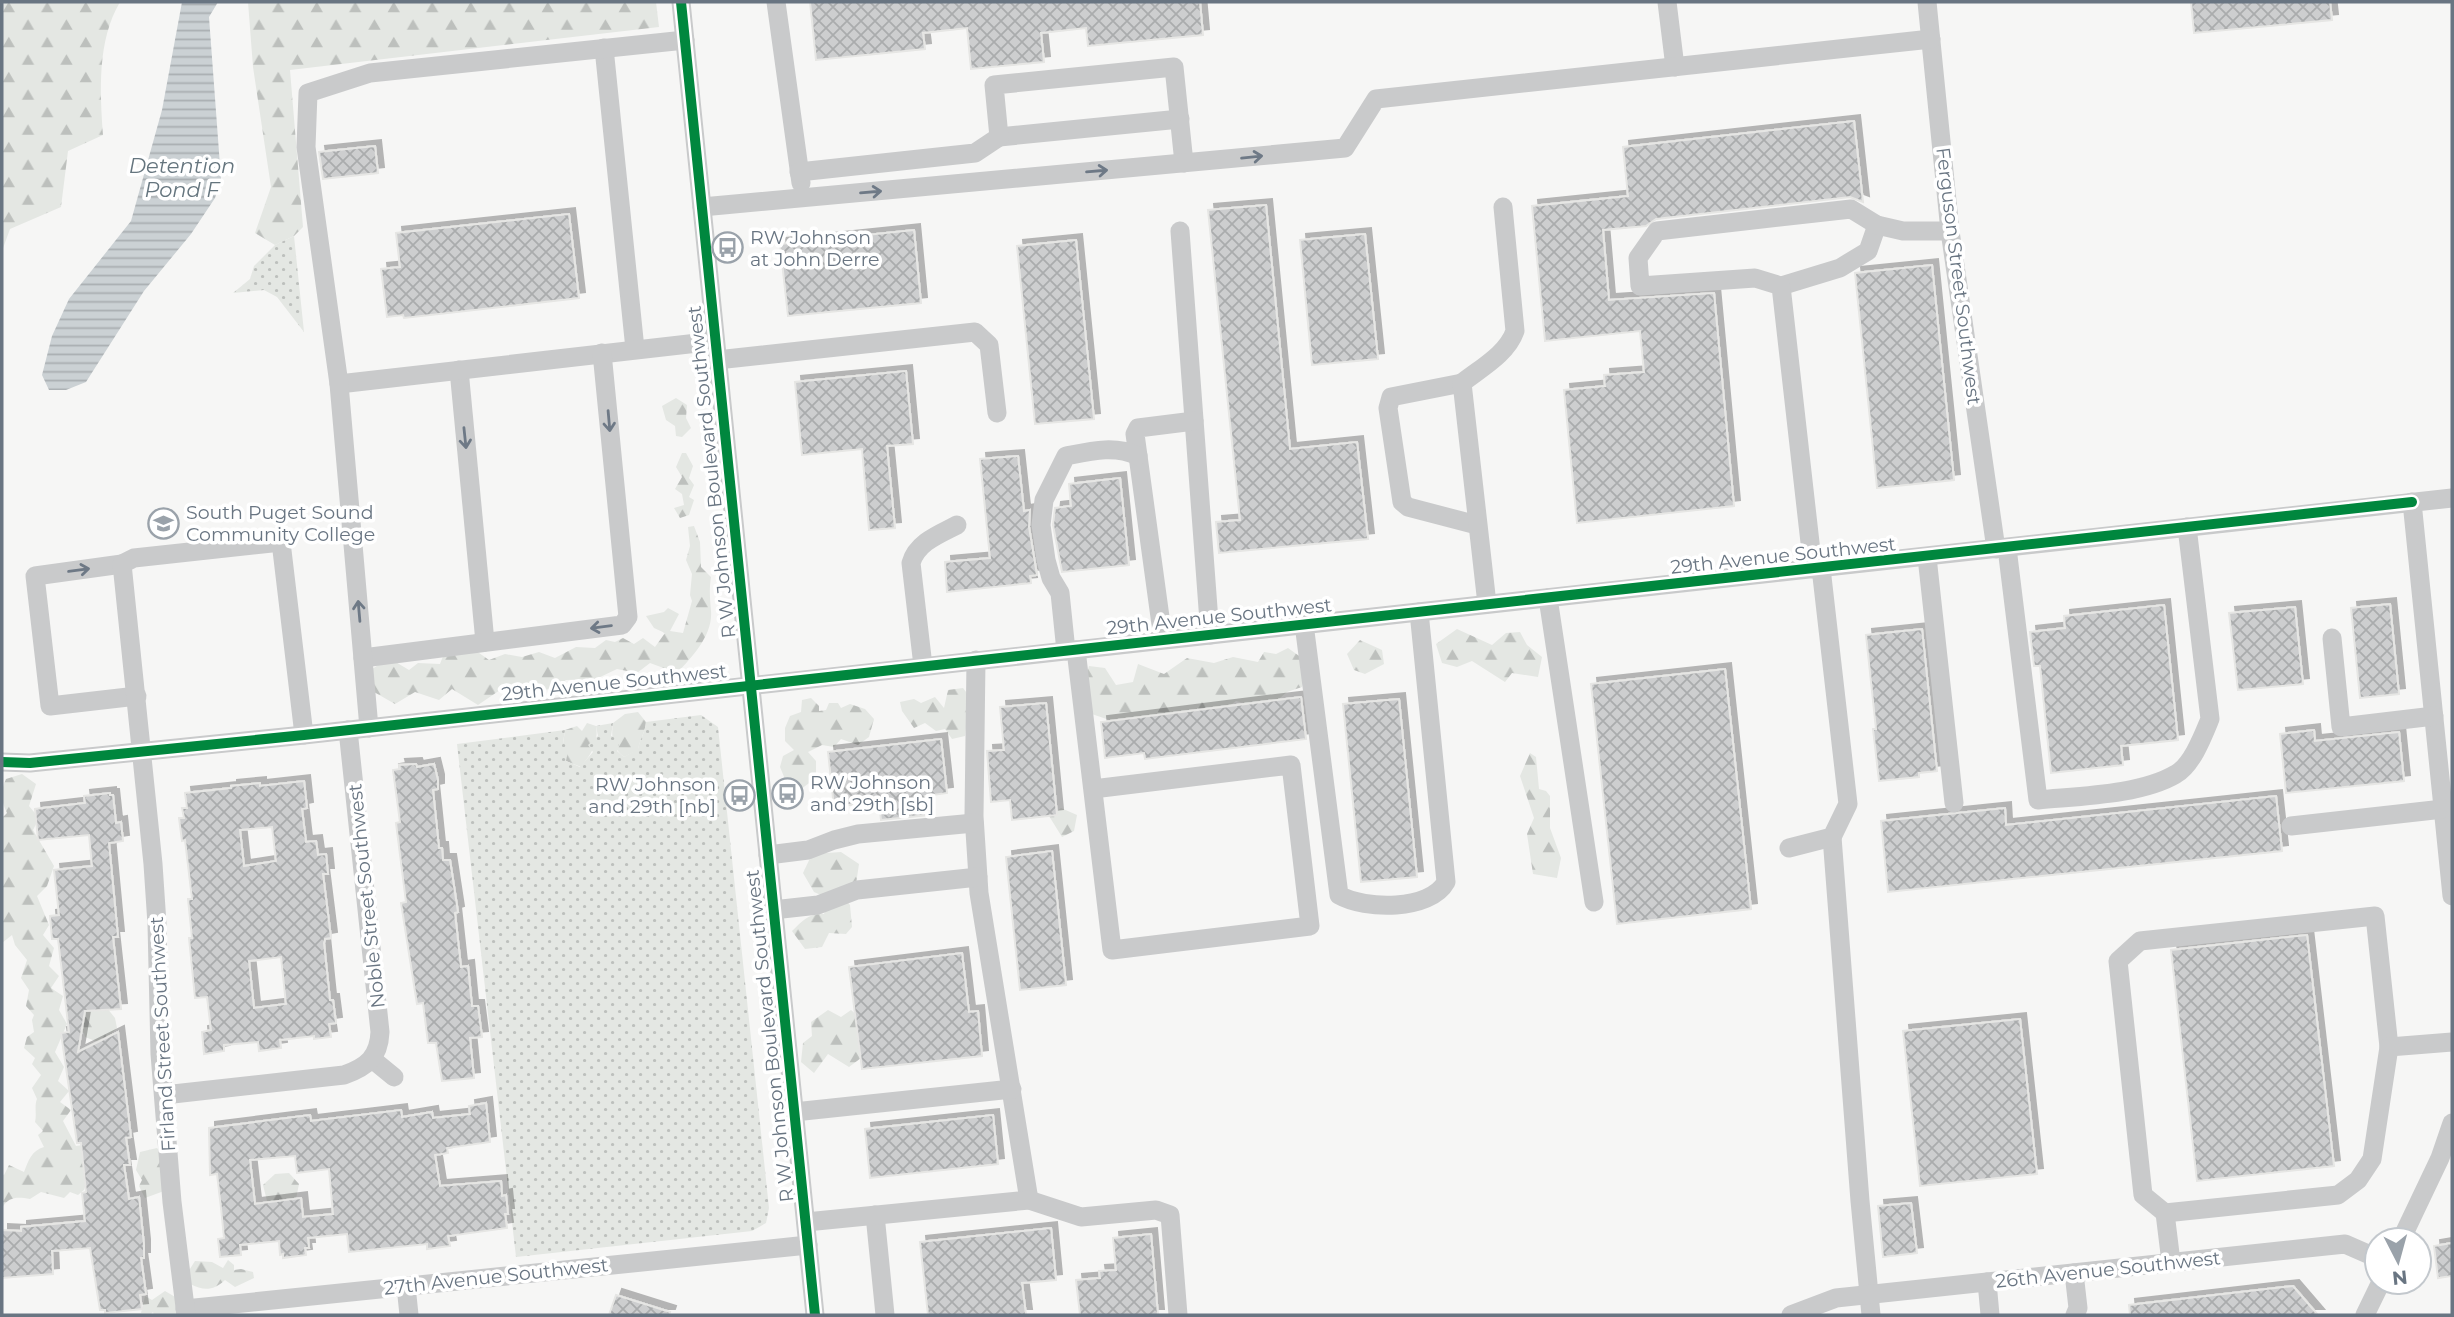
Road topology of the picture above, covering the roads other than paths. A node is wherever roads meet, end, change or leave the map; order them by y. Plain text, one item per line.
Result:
1 (681, 2) edge
2 (776, 2) edge
3 (1667, 2) edge
4 (1927, 2) edge
5 (1931, 39) junction
6 (685, 40) junction
7 (604, 48) junction
8 (1675, 67) junction
9 (1180, 119) junction
10 (999, 137) junction
11 (1184, 163) junction
12 (799, 172) junction
13 (803, 198) junction
14 (702, 207) junction
15 (1503, 207) dead end
16 (1877, 225) junction
17 (1180, 231) dead end
18 (1950, 231) junction
19 (1781, 286) junction
20 (635, 349) junction
21 (716, 350) junction
22 (602, 353) junction
23 (459, 370) junction
24 (339, 383) junction
25 (1462, 383) junction
26 (997, 413) dead end
27 (1194, 421) junction
28 (1138, 456) junction
29 (2452, 498) edge
30 (2412, 502) junction
31 (957, 525) dead end
32 (1477, 525) junction
33 (2188, 527) junction
34 (2001, 549) junction
35 (1927, 557) junction
36 (122, 564) junction
37 (1817, 569) junction
38 (1548, 598) junction
39 (1487, 604) junction
40 (1419, 611) junction
41 (1304, 624) junction
42 (1210, 635) junction
43 (2332, 638) dead end
44 (1163, 639) junction
45 (485, 642) junction
46 (1071, 650) junction
47 (363, 658) junction
48 (976, 660) junction
49 (923, 666) junction
50 (750, 684) junction
51 (137, 696) junction
52 (2452, 698) edge
53 (2433, 708) junction
54 (369, 728) junction
55 (348, 730) junction
56 (304, 735) junction
57 (142, 752) junction
58 (2, 762) edge
59 (1093, 789) junction
60 (1954, 803) dead end
61 (2444, 809) junction
62 (974, 823) junction
63 (2291, 826) dead end
64 (1832, 837) junction
65 (1789, 848) dead end
66 (768, 855) junction
67 (978, 877) junction
68 (2452, 896) edge
69 (1594, 902) dead end
70 (773, 910) junction
71 (2452, 1042) edge
72 (2389, 1047) junction
73 (372, 1059) junction
74 (394, 1077) dead end
75 (1012, 1089) junction
76 (164, 1095) junction
77 (794, 1112) junction
78 (2452, 1124) edge
79 (2446, 1161) edge
80 (1029, 1200) junction
81 (2165, 1213) junction
82 (875, 1215) junction
83 (806, 1222) junction
84 (2409, 1226) edge
85 (808, 1244) junction
86 (2363, 1252) edge
87 (2171, 1262) junction
88 (2074, 1273) junction
89 (1987, 1282) junction
90 (405, 1286) junction
91 (1869, 1295) junction
92 (2374, 1296) edge
93 (185, 1312) edge
94 (409, 1315) edge
95 (815, 1315) edge
96 (885, 1315) edge
97 (1178, 1315) edge
98 (1791, 1315) edge
99 (1871, 1315) edge
100 (1990, 1315) edge
101 (2075, 1315) edge
102 (2365, 1315) edge

1 - 6 street, R W Johnson Boulevard Southwest
2 - 12 street
3 - 8 street
4 - 5 street, Ferguson Street Southwest
5 - 8 street
5 - 18 street, Ferguson Street Southwest
6 - 7 street
6 - 14 street, R W Johnson Boulevard Southwest
7 - 20 street
7 - 24 street
11 -> 8 street
9 - 10 street
9 - 10 street
9 - 11 street
10 - 12 street
13 -> 11 street
12 - 13 street
13 - 14 street
14 - 21 street, R W Johnson Boulevard Southwest
15 - 25 street
16 - 18 street
16 - 19 street
16 - 19 street
17 - 27 street
18 - 34 street, Ferguson Street Southwest
19 - 37 street
20 - 21 street
20 - 22 street
21 - 26 street
21 - 50 street, R W Johnson Boulevard Southwest
22 - 23 street
22 -> 45 street
23 - 24 street
23 -> 45 street
47 -> 24 street
25 - 32 street
25 - 32 street
27 - 28 street
27 - 42 street
28 - 44 street
28 - 46 street
29 - 30 street, 29th Avenue Southwest
30 - 33 street, 29th Avenue Southwest
30 - 53 street
31 - 49 street
32 - 39 street
33 - 34 street, 29th Avenue Southwest
33 - 34 street, Ferguson Street Southwest
34 - 35 street, 29th Avenue Southwest
35 - 37 street, 29th Avenue Southwest
35 - 60 street
36 - 51 street, Firland Street Southwest
51 -> 36 street
36 - 56 street
37 - 38 street, 29th Avenue Southwest
37 - 64 street
38 - 39 street, 29th Avenue Southwest
38 - 69 street
39 - 40 street, 29th Avenue Southwest
40 - 41 street, 29th Avenue Southwest
40 - 41 street
41 - 42 street, 29th Avenue Southwest
42 - 44 street, 29th Avenue Southwest
43 - 53 street
44 - 46 street, 29th Avenue Southwest
45 - 47 street
46 - 48 street, 29th Avenue Southwest
46 - 59 street
47 - 54 street
48 - 49 street, 29th Avenue Southwest
48 - 62 street
49 - 50 street, 29th Avenue Southwest
50 - 54 street, 29th Avenue Southwest
50 - 66 street, R W Johnson Boulevard Southwest
51 - 57 street, Firland Street Southwest
52 - 53 street
53 - 61 street
54 - 55 street, 29th Avenue Southwest
55 - 56 street, 29th Avenue Southwest
55 - 73 street, Noble Street Southwest
56 - 57 street, 29th Avenue Southwest
57 - 58 street, 29th Avenue Southwest
57 - 76 street, Firland Street Southwest
59 - 59 street
61 - 63 street
61 - 68 street
62 - 66 street
62 - 67 street
64 - 65 street
64 - 91 street
66 - 70 street, R W Johnson Boulevard Southwest
67 - 70 street
67 - 75 street
70 - 77 street, R W Johnson Boulevard Southwest
71 - 72 street
72 - 81 street
72 - 81 street
73 - 74 street
73 - 76 street
75 - 77 street
75 - 80 street
76 - 93 street, Firland Street Southwest
77 - 83 street, R W Johnson Boulevard Southwest
78 - 79 street
79 - 84 street
80 - 82 street
80 - 97 street
81 - 87 street
82 - 83 street
82 - 96 street
83 - 85 street, R W Johnson Boulevard Southwest
85 - 90 street, 27th Avenue Southwest
85 - 95 street, R W Johnson Boulevard Southwest
86 - 87 street, 26th Avenue Southwest
87 - 88 street, 26th Avenue Southwest
88 - 89 street, 26th Avenue Southwest
88 - 101 street
89 - 91 street, 26th Avenue Southwest
89 - 100 street
90 - 93 street, 27th Avenue Southwest
90 - 94 street
91 - 98 street, 26th Avenue Southwest
91 - 99 street
92 - 102 street

